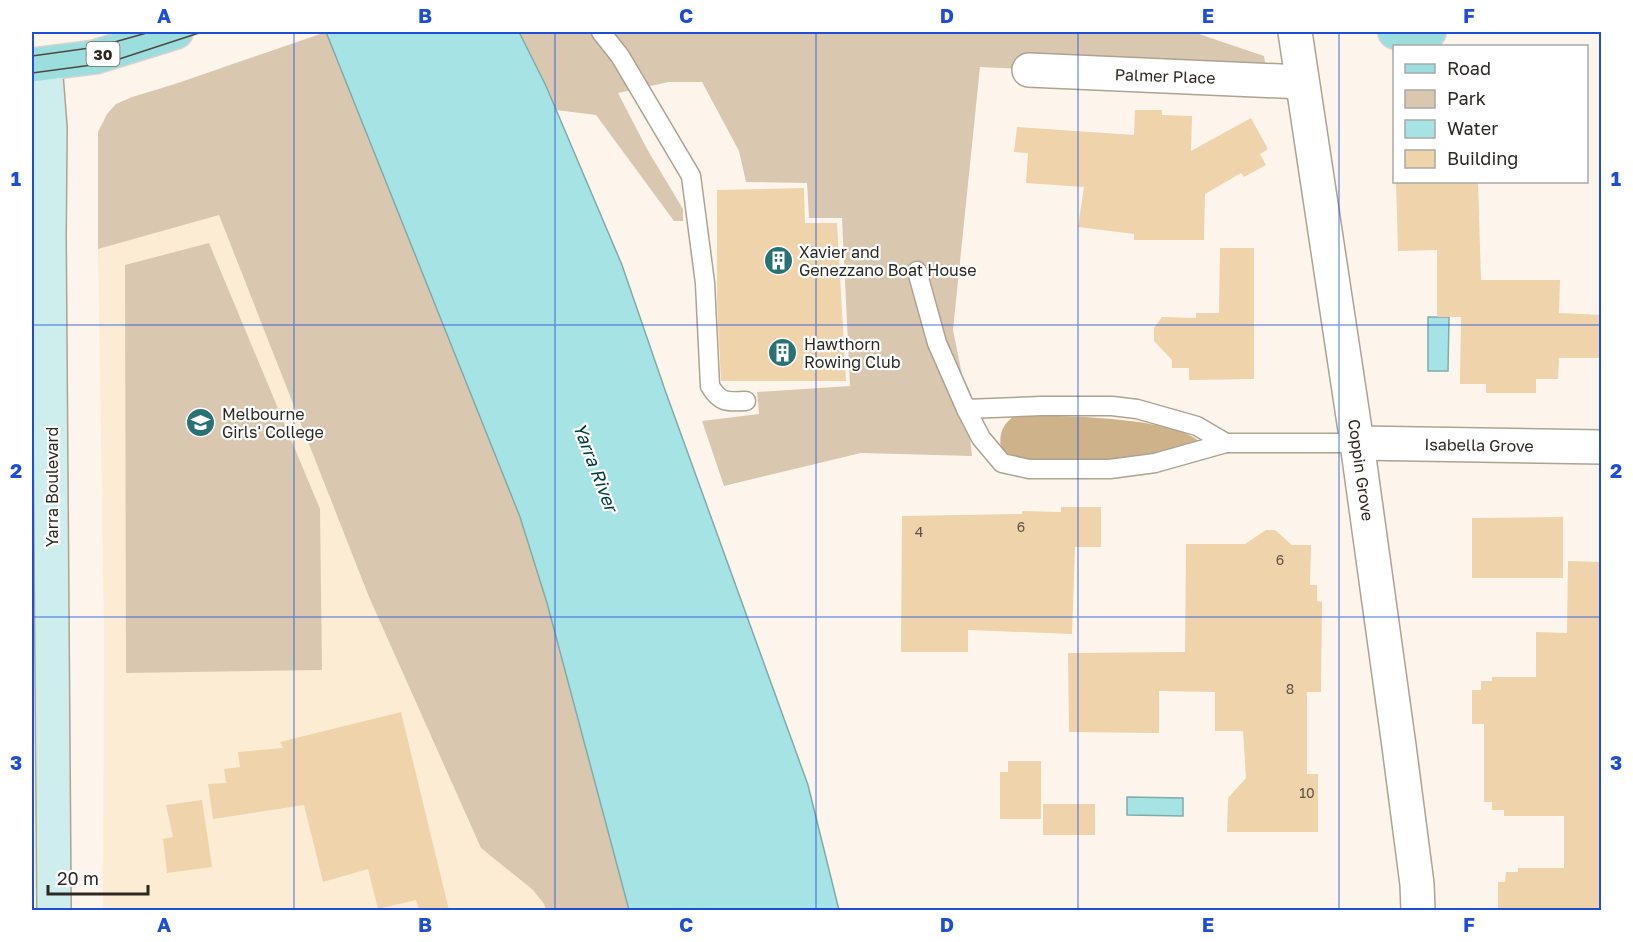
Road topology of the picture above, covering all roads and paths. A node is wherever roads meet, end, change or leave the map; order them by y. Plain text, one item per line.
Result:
1 (601, 32) edge
2 (1295, 32) edge
3 (1395, 32) edge
4 (1428, 32) edge
5 (167, 35) edge
6 (38, 65) edge
7 (1029, 70) dead end
8 (1302, 82) junction
9 (917, 271) dead end
10 (746, 401) dead end
11 (966, 409) junction
12 (1226, 443) junction
13 (1357, 443) junction
14 (1602, 447) edge
15 (54, 910) edge
16 (1418, 910) edge

1 - 10 lane
2 - 8 street, Coppin Grove
3 - 4 main road
5 - 6 main road, 30
6 - 15 main road, Yarra Boulevard
7 - 8 street, Palmer Place
8 - 13 street, Coppin Grove
9 - 11 lane
11 - 12 lane
11 - 12 lane
12 - 13 lane
13 - 14 street, Isabella Grove
13 - 16 street, Coppin Grove

